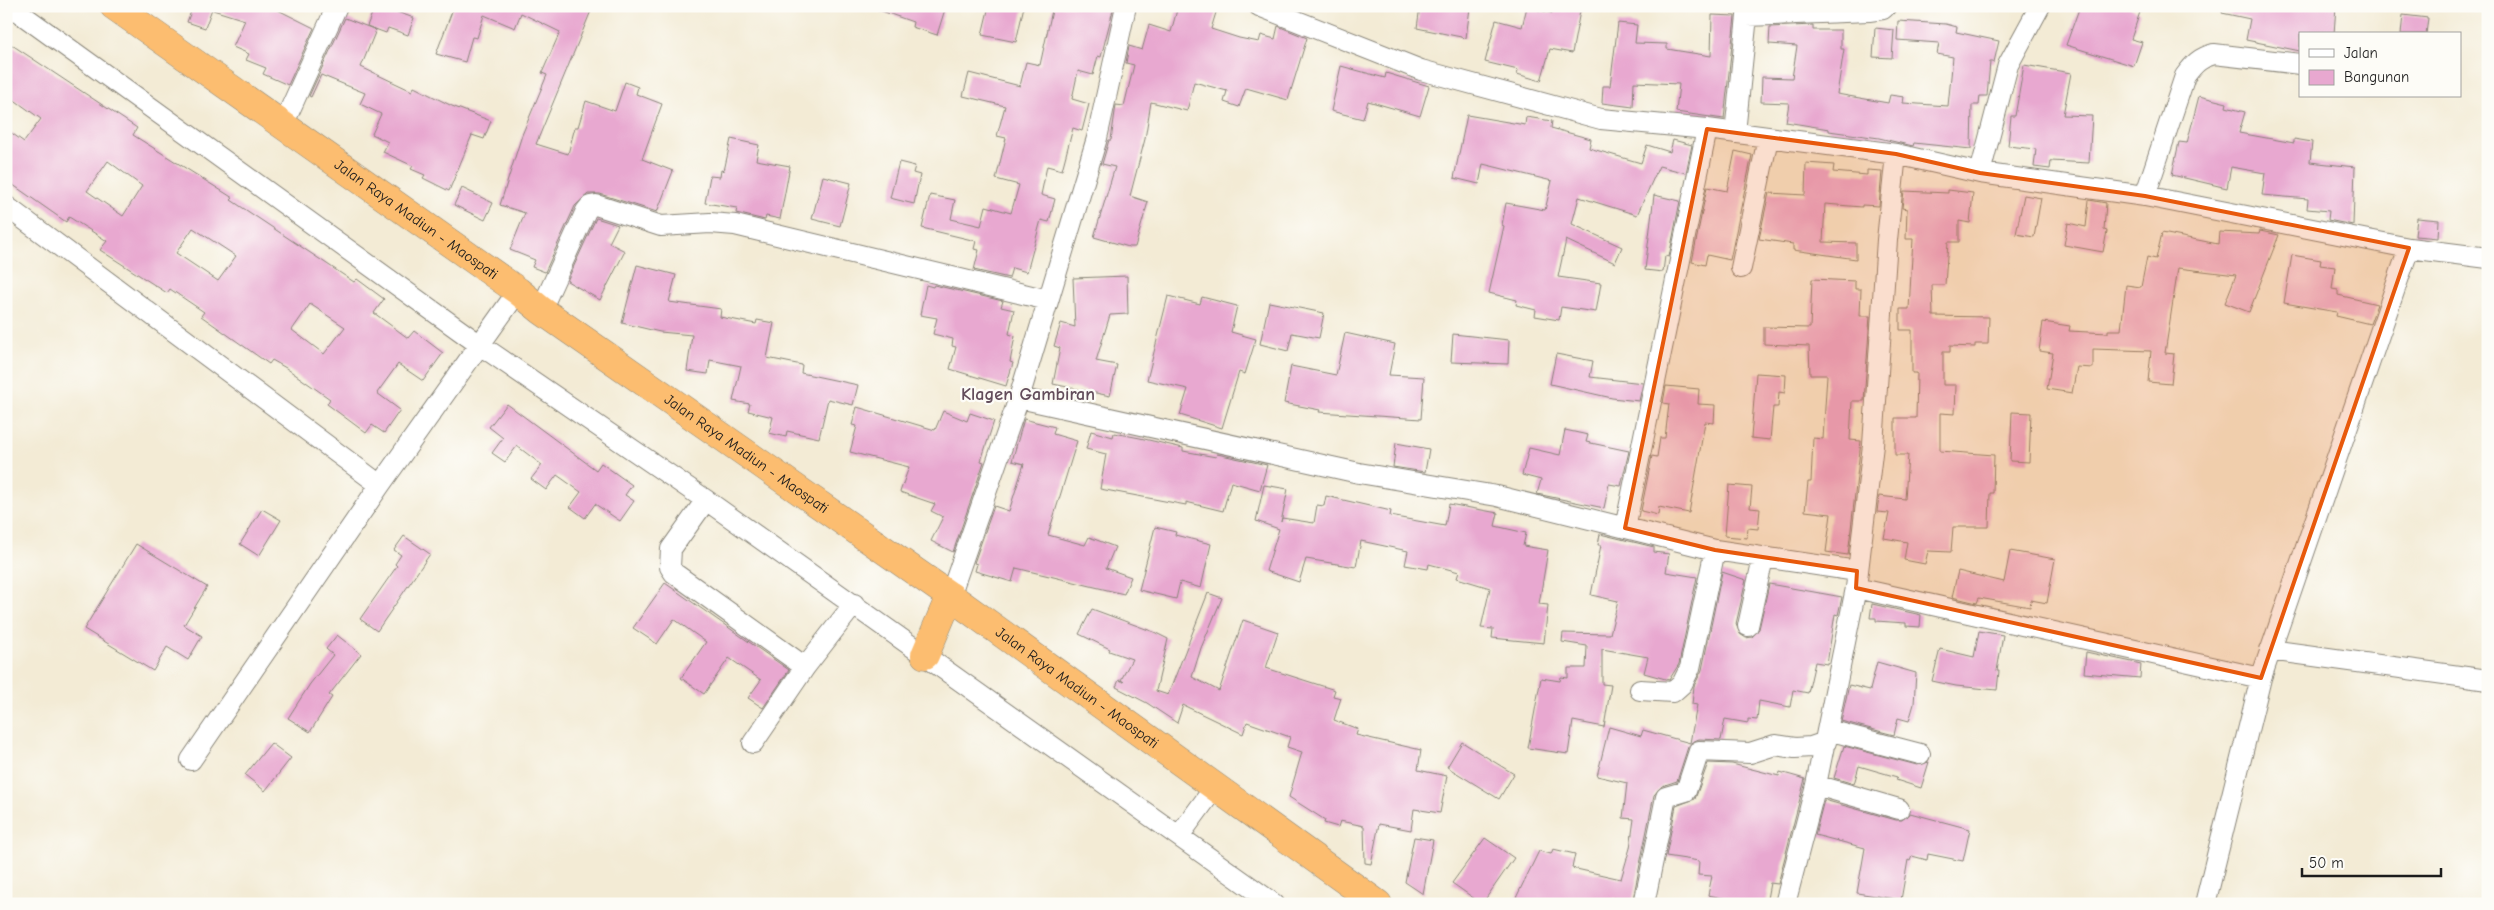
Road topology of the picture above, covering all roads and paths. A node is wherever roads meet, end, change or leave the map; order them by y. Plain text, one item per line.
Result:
1 (10, 6) edge
2 (114, 6) edge
3 (337, 6) edge
4 (1126, 6) edge
5 (1259, 6) edge
6 (1886, 6) edge
7 (2040, 6) edge
8 (1747, 11) edge
9 (2299, 64) edge
10 (283, 125) junction
11 (1707, 129) junction
12 (1735, 133) junction
13 (1768, 138) junction
14 (1896, 154) junction
15 (1980, 172) junction
16 (2145, 196) junction
17 (6, 206) edge
18 (2410, 248) junction
19 (2488, 258) edge
20 (1741, 268) dead end
21 (518, 291) junction
22 (1048, 300) junction
23 (541, 310) junction
24 (480, 345) junction
25 (1019, 398) junction
26 (380, 485) junction
27 (706, 500) junction
28 (1625, 528) junction
29 (1715, 550) junction
30 (1762, 558) junction
31 (1856, 580) junction
32 (950, 596) junction
33 (854, 604) junction
34 (1748, 626) dead end
35 (2270, 650) junction
36 (925, 655) junction
37 (805, 667) junction
38 (2261, 678) junction
39 (2488, 680) edge
40 (1640, 690) dead end
41 (1827, 736) junction
42 (753, 743) dead end
43 (1920, 754) dead end
44 (191, 760) dead end
45 (1816, 785) junction
46 (1215, 787) junction
47 (1899, 809) dead end
48 (1179, 836) junction
49 (1274, 904) edge
50 (1378, 904) edge
51 (1644, 904) edge
52 (1785, 904) edge
53 (2205, 904) edge

1 - 24 street
2 - 10 highway, Jalan Raya Madiun - Maospati
3 - 10 street
4 - 22 street
5 - 11 street
6 - 8 street
7 - 15 street
8 - 12 street
9 - 16 street
10 - 21 highway, Jalan Raya Madiun - Maospati
11 - 12 street
11 - 28 street
12 - 13 street
13 - 14 street
13 - 20 street
14 - 15 street
14 - 31 street
15 - 16 street
16 - 18 street
17 - 26 street
18 - 19 street
18 - 35 street
21 - 23 highway, Jalan Raya Madiun - Maospati
21 - 24 street
22 - 23 street
22 - 25 street
23 - 32 highway, Jalan Raya Madiun - Maospati
24 - 26 street
24 - 27 street
25 - 28 street
25 - 32 street
26 - 44 street
27 - 33 street
27 - 37 street
28 - 29 street
29 - 30 street
29 - 40 street
30 - 31 street
30 - 34 street
31 - 38 street
31 - 41 street
32 - 36 highway
32 - 46 highway, Jalan Raya Madiun - Maospati
33 - 36 street
33 - 37 street
35 - 38 street
35 - 39 street
36 - 48 street
37 - 42 street
38 - 53 street
41 - 43 street
41 - 45 street
41 - 51 street
45 - 47 street
45 - 52 street
46 - 48 street
46 - 50 highway, Jalan Raya Madiun - Maospati
48 - 49 street

